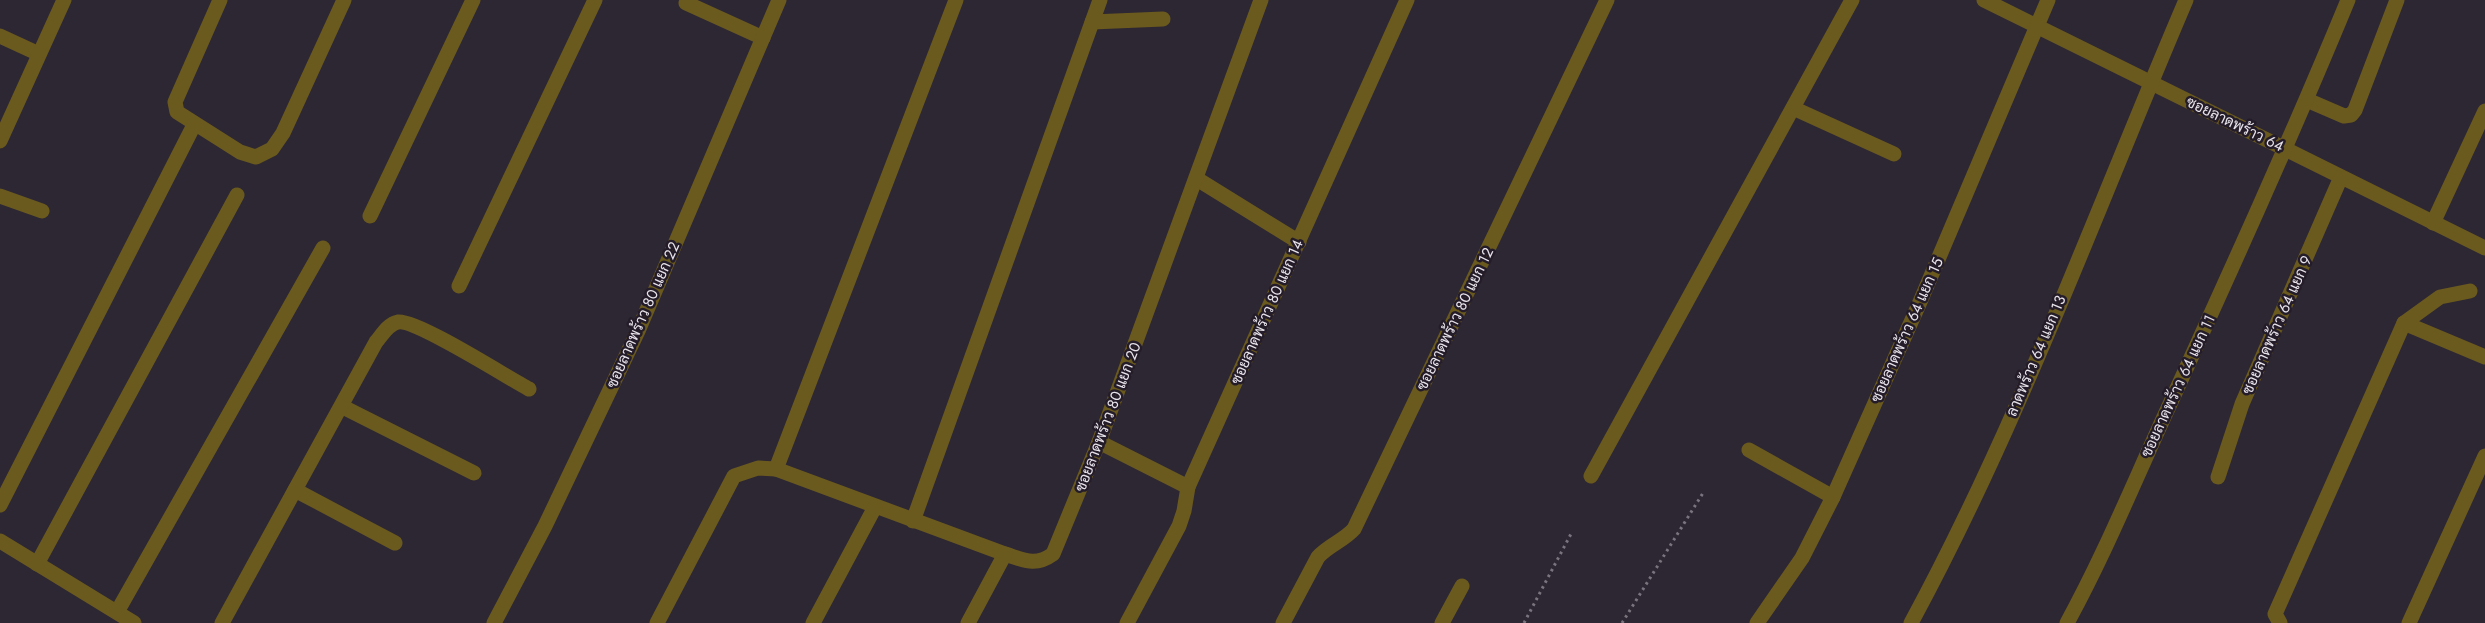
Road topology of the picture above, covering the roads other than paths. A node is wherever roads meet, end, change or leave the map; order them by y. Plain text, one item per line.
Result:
1 (64, 0) edge
2 (220, 0) edge
3 (344, 0) edge
4 (473, 0) edge
5 (595, 0) edge
6 (779, 0) edge
7 (956, 0) edge
8 (1100, 0) edge
9 (1261, 0) edge
10 (1407, 0) edge
11 (1607, 0) edge
12 (1852, 0) edge
13 (1984, 0) edge
14 (2048, 0) edge
15 (2186, 0) edge
16 (2348, 0) edge
17 (2397, 0) edge
18 (686, 3) dead end
19 (1164, 19) dead end
20 (1092, 22) junction
21 (2037, 26) junction
22 (0, 36) edge
23 (763, 38) junction
24 (39, 54) junction
25 (2150, 83) junction
26 (2307, 100) junction
27 (1793, 108) junction
28 (2485, 111) edge
29 (194, 125) junction
30 (0, 141) edge
31 (2287, 149) junction
32 (1894, 154) dead end
33 (2342, 177) junction
34 (1196, 179) junction
35 (237, 195) dead end
36 (0, 196) edge
37 (42, 211) dead end
38 (370, 216) dead end
39 (2433, 223) junction
40 (1299, 242) junction
41 (323, 248) dead end
42 (2485, 248) edge
43 (459, 286) dead end
44 (2470, 291) dead end
45 (2404, 323) junction
46 (2485, 357) edge
47 (529, 390) dead end
48 (343, 407) junction
49 (1099, 442) junction
50 (1749, 450) dead end
51 (2485, 456) edge
52 (776, 469) junction
53 (474, 473) dead end
54 (1591, 476) dead end
55 (2218, 477) dead end
56 (1188, 487) junction
57 (295, 490) junction
58 (1832, 497) junction
59 (0, 505) edge
60 (875, 507) junction
61 (913, 521) junction
62 (0, 541) edge
63 (395, 543) dead end
64 (1005, 554) junction
65 (37, 564) junction
66 (1462, 586) dead end
67 (117, 612) junction
68 (134, 623) edge
69 (222, 623) edge
70 (494, 623) edge
71 (657, 623) edge
72 (813, 623) edge
73 (968, 623) edge
74 (1127, 623) edge
75 (1283, 623) edge
76 (1442, 623) edge
77 (1757, 623) edge
78 (1911, 623) edge
79 (2068, 623) edge
80 (2280, 623) edge
81 (2409, 623) edge

1 - 24 street
2 - 29 street
3 - 29 street
4 - 38 street
5 - 43 street
6 - 23 street, ซอยลาดพร้าว 80 แยก 22
7 - 52 street
8 - 20 street
9 - 34 street, ซอยลาดพร้าว 80 แยก 20
10 - 40 street, ซอยลาดพร้าว 80 แยก 14
11 - 75 street, ซอยลาดพร้าว 80 แยก 12
12 - 27 street
13 - 21 street, ซอยลาดพร้าว 64
14 - 21 street, ซอยลาดพร้าว 64 แยก 15
15 - 25 street, ลาดพร้าว 64 แยก 13
16 - 26 street, ซอยลาดพร้าว 64 แยก 11
17 - 26 street
18 - 23 street
19 - 20 street
20 - 61 street
21 - 25 street, ซอยลาดพร้าว 64
21 - 58 street, ซอยลาดพร้าว 64 แยก 15
22 - 24 street
23 - 70 street, ซอยลาดพร้าว 80 แยก 22
24 - 30 street
25 - 31 street, ซอยลาดพร้าว 64
25 - 78 street, ลาดพร้าว 64 แยก 13
26 - 31 street, ซอยลาดพร้าว 64 แยก 11
27 - 32 street
27 - 54 street
28 - 39 street
29 - 59 street
31 - 33 street, ซอยลาดพร้าว 64
31 - 79 street, ซอยลาดพร้าว 64 แยก 11
33 - 39 street, ซอยลาดพร้าว 64
33 - 55 street, ซอยลาดพร้าว 64 แยก 9
34 - 40 street
34 - 49 street, ซอยลาดพร้าว 80 แยก 20
35 - 65 street
36 - 37 street
39 - 42 street, ซอยลาดพร้าว 64
40 - 56 street, ซอยลาดพร้าว 80 แยก 14
41 - 67 street
44 - 45 street
45 - 46 street
45 - 80 street
47 - 48 street
48 - 53 street
48 - 57 street
49 - 56 street
49 - 64 street, ซอยลาดพร้าว 80 แยก 20
50 - 58 street
51 - 81 street
52 - 60 street, ซอยลาดพร้าว 80 แยก 20
52 - 71 street, ซอยลาดพร้าว 80 แยก 20
56 - 74 street, ซอยลาดพร้าว 80 แยก 14
57 - 63 street
57 - 69 street
58 - 77 street, ซอยลาดพร้าว 64 แยก 15
60 - 61 street, ซอยลาดพร้าว 80 แยก 20
60 - 72 street
61 - 64 street, ซอยลาดพร้าว 80 แยก 20
62 - 65 street
64 - 73 street
65 - 67 street
66 - 76 street
67 - 68 street

